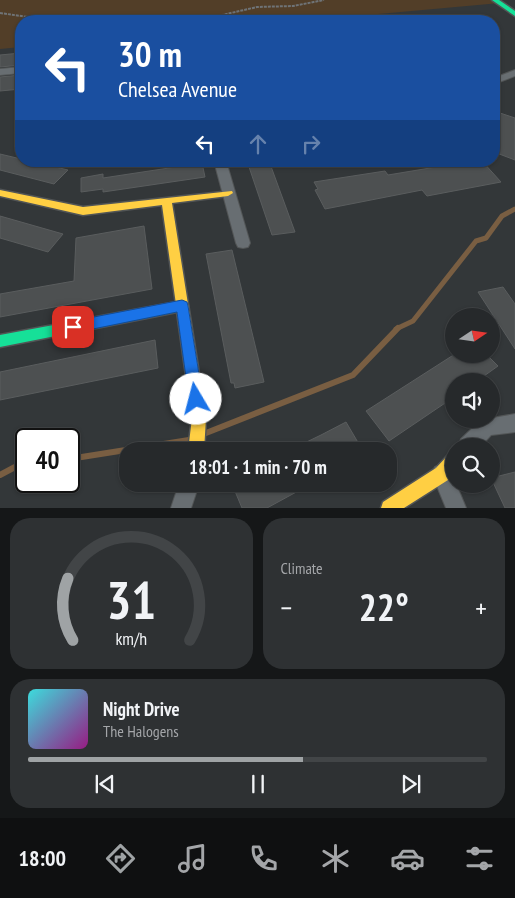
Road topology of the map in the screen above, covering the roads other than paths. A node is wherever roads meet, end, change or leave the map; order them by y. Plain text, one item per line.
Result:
1 (495, 0) edge
2 (515, 14) edge
3 (15, 71) edge
4 (0, 72) edge
5 (515, 73) edge
6 (500, 79) edge
7 (222, 167) edge
8 (0, 193) edge
9 (228, 193) junction
10 (168, 202) junction
11 (243, 243) dead end
12 (182, 306) junction
13 (0, 341) edge
14 (515, 423) edge
15 (476, 438) edge
16 (197, 442) edge
17 (445, 470) edge
18 (186, 492) edge
19 (453, 493) edge
20 (181, 508) edge
21 (389, 508) edge
22 (456, 508) edge

1 - 2 street
3 - 4 street
5 - 6 street
7 - 9 street
8 - 10 street
9 - 10 street
9 - 11 street
10 - 12 street
12 - 13 street
12 - 16 street
14 - 15 street
17 - 21 street
18 - 20 street
19 - 22 street

